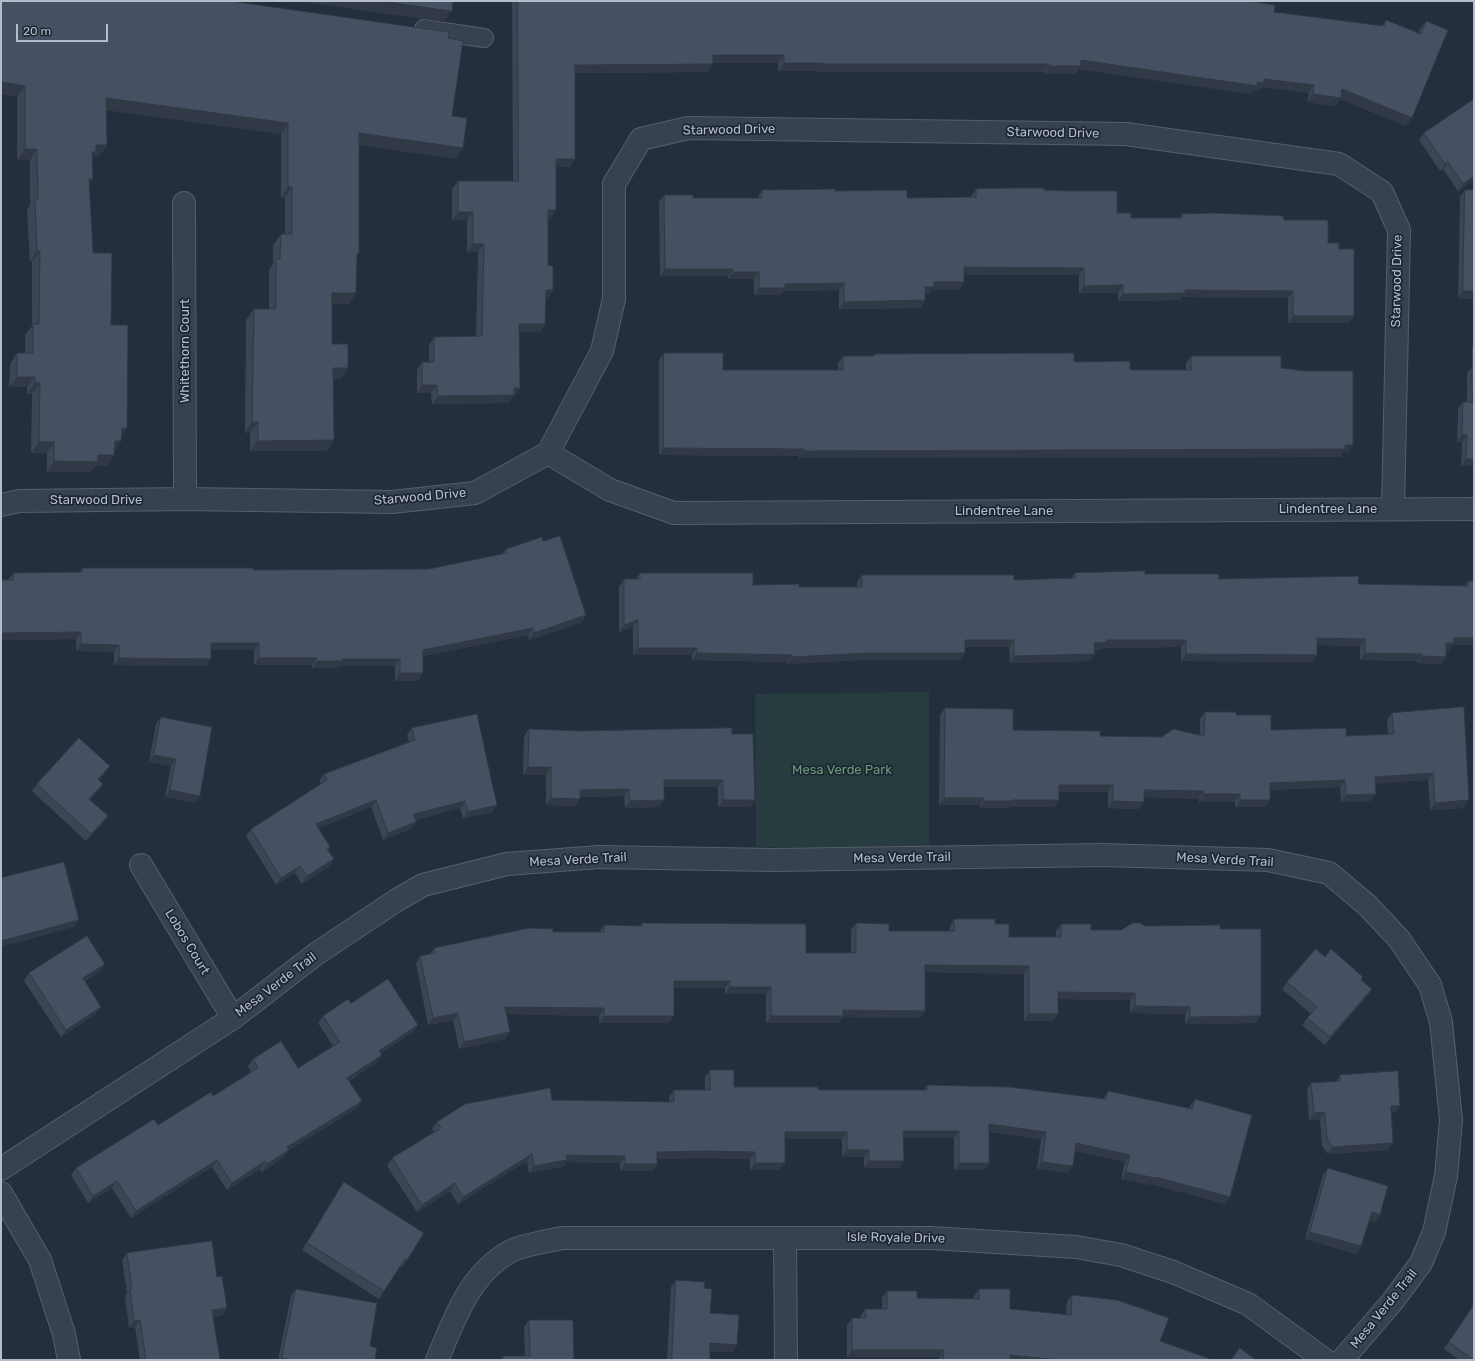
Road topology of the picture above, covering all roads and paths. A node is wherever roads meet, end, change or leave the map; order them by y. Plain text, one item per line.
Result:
1 (406, 27) edge
2 (484, 38) dead end
3 (184, 203) dead end
4 (548, 453) junction
5 (185, 500) junction
6 (1, 505) edge
7 (1393, 509) junction
8 (1474, 509) edge
9 (141, 865) dead end
10 (233, 1018) junction
11 (1, 1168) edge
12 (1, 1193) edge
13 (785, 1238) junction
14 (69, 1360) edge
15 (437, 1360) edge
16 (786, 1360) edge
17 (1325, 1360) edge
18 (1342, 1360) edge

1 - 2 lane
3 - 5 street, Whitethorn Court
4 - 5 street, Starwood Drive
4 - 7 street, Lindentree Lane
4 - 7 street, Starwood Drive
5 - 6 street, Starwood Drive
7 - 8 street, Lindentree Lane
9 - 10 street, Lobos Court
10 - 11 street, Mesa Verde Trail
10 - 18 street, Mesa Verde Trail
12 - 14 street
13 - 15 street, Isle Royale Drive
13 - 16 street
13 - 17 street, Isle Royale Drive

